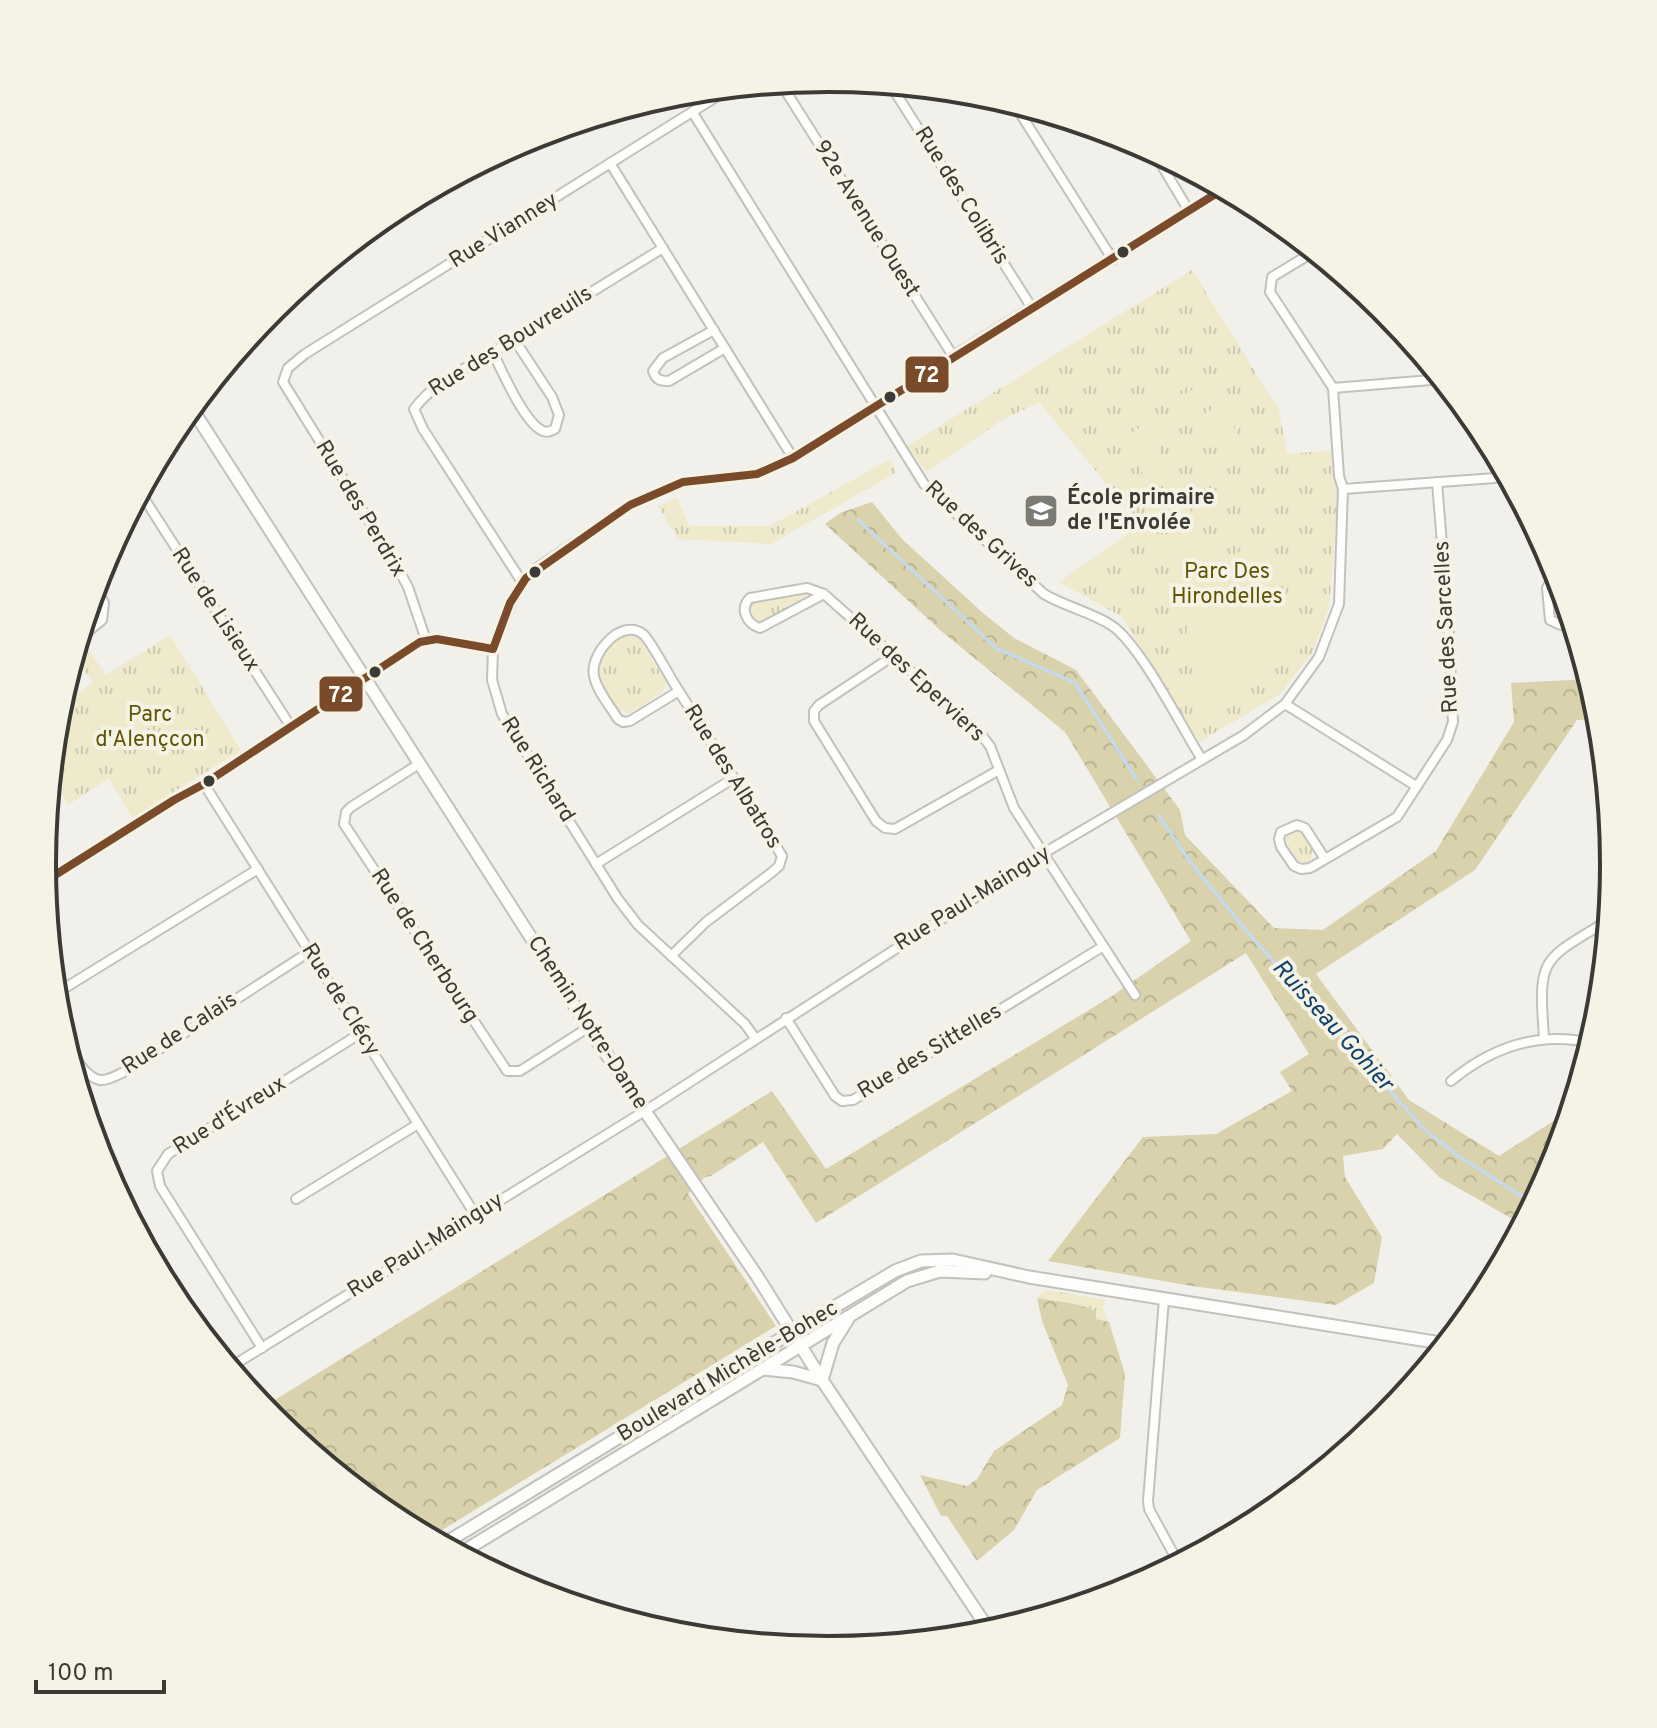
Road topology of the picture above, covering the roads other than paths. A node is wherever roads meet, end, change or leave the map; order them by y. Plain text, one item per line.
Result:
1 (787, 93) edge
2 (897, 95) edge
3 (712, 101) edge
4 (693, 113) junction
5 (1022, 117) edge
6 (610, 163) junction
7 (1163, 168) edge
8 (1214, 195) edge
9 (1189, 211) junction
10 (663, 248) junction
11 (1306, 257) edge
12 (1113, 260) junction
13 (1032, 308) junction
14 (714, 330) junction
15 (514, 339) junction
16 (725, 348) junction
17 (493, 353) junction
18 (953, 356) junction
19 (1430, 380) edge
20 (283, 382) joint
21 (1333, 388) junction
22 (875, 407) junction
23 (198, 418) edge
24 (793, 458) junction
25 (1498, 478) edge
26 (1437, 482) junction
27 (1343, 489) junction
28 (146, 502) edge
29 (522, 582) junction
30 (1548, 585) edge
31 (824, 594) junction
32 (103, 601) edge
33 (1563, 625) edge
34 (94, 627) edge
35 (426, 640) junction
36 (493, 649) junction
37 (893, 656) junction
38 (364, 678) junction
39 (679, 691) junction
40 (1285, 704) junction
41 (291, 727) junction
42 (1201, 758) junction
43 (419, 764) junction
44 (999, 770) junction
45 (734, 778) junction
46 (204, 784) junction
47 (1416, 786) junction
48 (1044, 853) junction
49 (1325, 859) junction
50 (596, 864) junction
51 (258, 869) junction
52 (56, 874) edge
53 (1598, 927) edge
54 (1102, 947) junction
55 (309, 952) junction
56 (671, 956) junction
57 (67, 987) edge
58 (1135, 995) dead end
59 (786, 1018) junction
60 (589, 1027) junction
61 (361, 1033) junction
62 (755, 1038) junction
63 (1544, 1038) junction
64 (1580, 1042) edge
65 (83, 1068) edge
66 (1451, 1081) dead end
67 (643, 1110) junction
68 (418, 1124) junction
69 (296, 1199) dead end
70 (476, 1216) junction
71 (1029, 1277) junction
72 (1164, 1299) junction
73 (850, 1315) junction
74 (793, 1333) junction
75 (1434, 1342) edge
76 (800, 1345) junction
77 (262, 1348) junction
78 (239, 1362) edge
79 (763, 1369) junction
80 (822, 1380) junction
81 (453, 1539) edge
82 (469, 1548) edge
83 (1174, 1555) edge
84 (983, 1621) edge

1 - 18 street, 92e Avenue Ouest
2 - 13 street, Rue des Colibris
3 - 4 street, Rue Vianney
4 - 6 street, Rue Vianney
4 - 22 street, Rue des Grives
5 - 12 street
6 - 10 street
6 - 20 street, Rue Vianney
7 - 9 street
8 - 9 street, Rue Richard
9 - 12 street, Rue Richard
10 - 14 street
10 - 15 street, Rue des Bouvreuils
11 - 21 street, Rue Paul-Mainguy
12 - 13 street, Rue Richard
13 - 18 street, Rue Richard
14 - 16 street
14 - 16 street
15 - 17 street, Rue des Bouvreuils
15 - 17 street
16 - 24 street
17 - 29 street, Rue des Bouvreuils
18 - 22 street, Rue Richard
19 - 21 street
20 - 35 street, Rue des Perdrix
21 - 27 street, Rue Paul-Mainguy
22 - 24 street, Rue Richard
22 - 42 street, Rue des Grives
23 - 38 street, Chemin Notre-Dame
24 - 29 street, Rue Richard
25 - 26 street
26 - 27 street
26 - 47 street, Rue des Sarcelles
27 - 40 street, Rue Paul-Mainguy
28 - 41 street, Rue de Lisieux
29 - 36 street, Rue Richard
30 - 33 street
31 - 31 street
31 - 37 street, Rue des Eperviers
32 - 34 street
35 - 36 street
35 - 38 street
36 - 50 street, Rue Richard
37 - 44 street, Rue des Eperviers
37 - 44 street
38 - 41 street
38 - 43 street, Chemin Notre-Dame
39 - 39 street, Rue des Albatros
39 - 45 street, Rue des Albatros
40 - 42 street, Rue Paul-Mainguy
40 - 47 street
41 - 46 street
42 - 48 street, Rue Paul-Mainguy
43 - 60 street, Chemin Notre-Dame
43 - 60 street, Rue de Cherbourg
44 - 48 street, Rue des Eperviers
45 - 50 street
45 - 56 street, Rue des Albatros
46 - 51 street, Rue de Clécy
46 - 52 street
47 - 49 street, Rue des Sarcelles
48 - 54 street, Rue des Eperviers
48 - 59 street, Rue Paul-Mainguy
49 - 49 street, Rue des Sarcelles
50 - 56 street, Rue Richard
51 - 55 street, Rue de Clécy
51 - 57 street
53 - 63 street
54 - 58 street, Rue des Eperviers
54 - 59 street, Rue des Sittelles
55 - 61 street, Rue de Clécy
55 - 65 street, Rue de Calais
56 - 62 street, Rue Richard
59 - 62 street, Rue Paul-Mainguy
60 - 67 street, Chemin Notre-Dame
61 - 68 street, Rue de Clécy
61 - 77 street, Rue d'Évreux
62 - 67 street, Rue Paul-Mainguy
63 - 64 street
63 - 66 street
67 - 70 street, Rue Paul-Mainguy
67 - 74 street, Chemin Notre-Dame
68 - 69 street
68 - 70 street, Rue de Clécy
70 - 77 street, Rue Paul-Mainguy
71 - 72 street, Boulevard Michèle-Bohec
71 - 73 street, Boulevard Michèle-Bohec
71 - 74 street, Boulevard Michèle-Bohec
72 - 75 street, Boulevard Michèle-Bohec
72 - 83 street
73 - 76 street, Boulevard Michèle-Bohec
73 - 80 street
74 - 76 street, Chemin Notre-Dame
74 - 81 street, Boulevard Michèle-Bohec
76 - 79 street, Boulevard Michèle-Bohec
76 - 80 street, Chemin Notre-Dame
77 - 78 street, Rue Paul-Mainguy
79 - 80 street
79 - 82 street, Boulevard Michèle-Bohec
80 - 84 street, Chemin Notre-Dame

